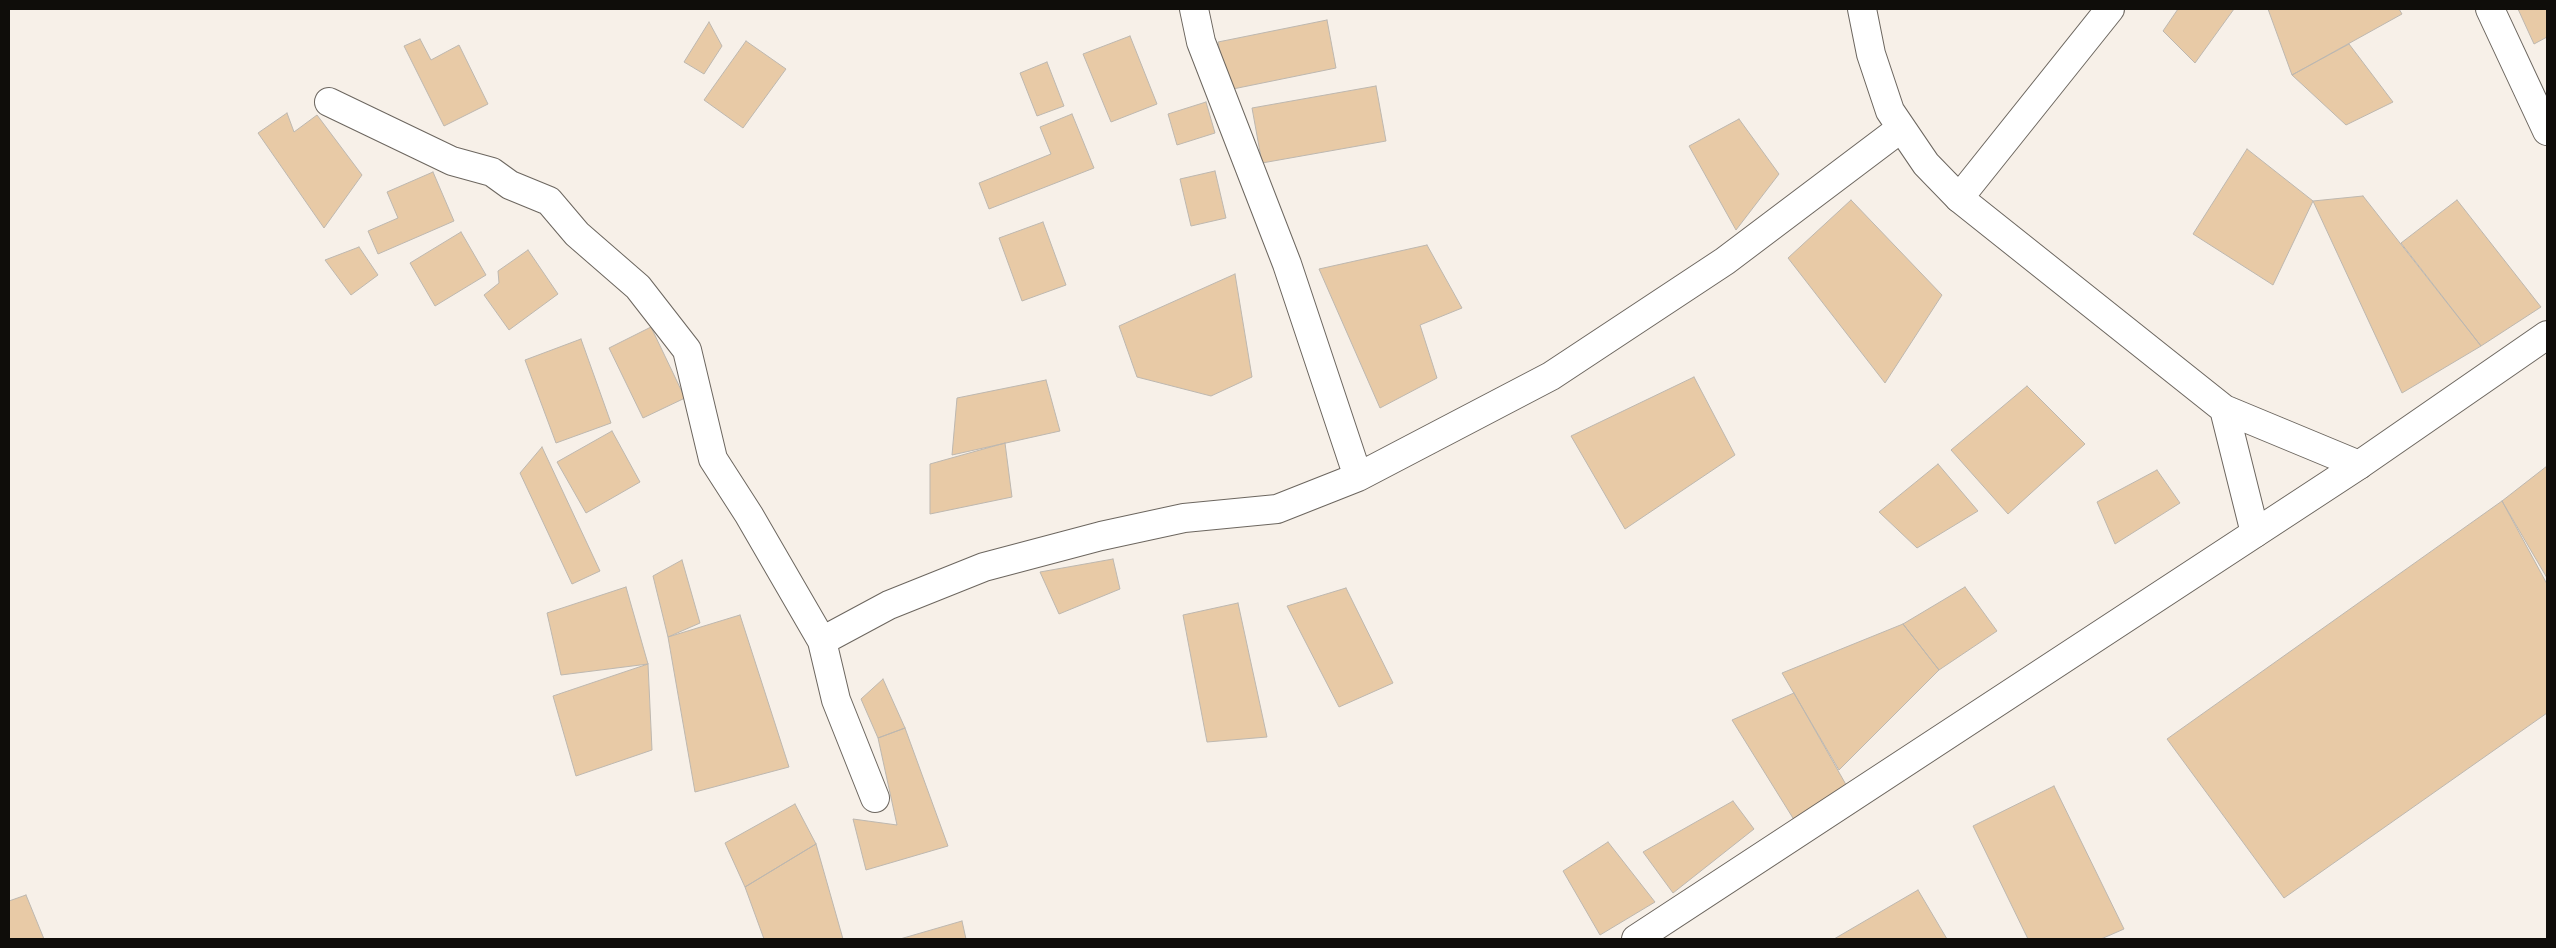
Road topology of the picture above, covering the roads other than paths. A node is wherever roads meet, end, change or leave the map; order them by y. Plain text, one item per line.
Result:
1 (1194, 9) edge
2 (1862, 9) edge
3 (2110, 9) edge
4 (2490, 9) edge
5 (329, 102) dead end
6 (1900, 129) junction
7 (2547, 131) edge
8 (1959, 198) junction
9 (2547, 336) edge
10 (2224, 409) junction
11 (2359, 464) junction
12 (1358, 477) junction
13 (2255, 533) junction
14 (822, 641) junction
15 (875, 798) dead end
16 (1636, 939) edge

1 - 12 street
2 - 6 street
3 - 8 street
4 - 7 street
5 - 14 street
6 - 8 street
6 - 12 street
8 - 10 street
9 - 11 street
10 - 11 street
10 - 13 street
11 - 13 street
12 - 14 street
13 - 16 street
14 - 15 street

